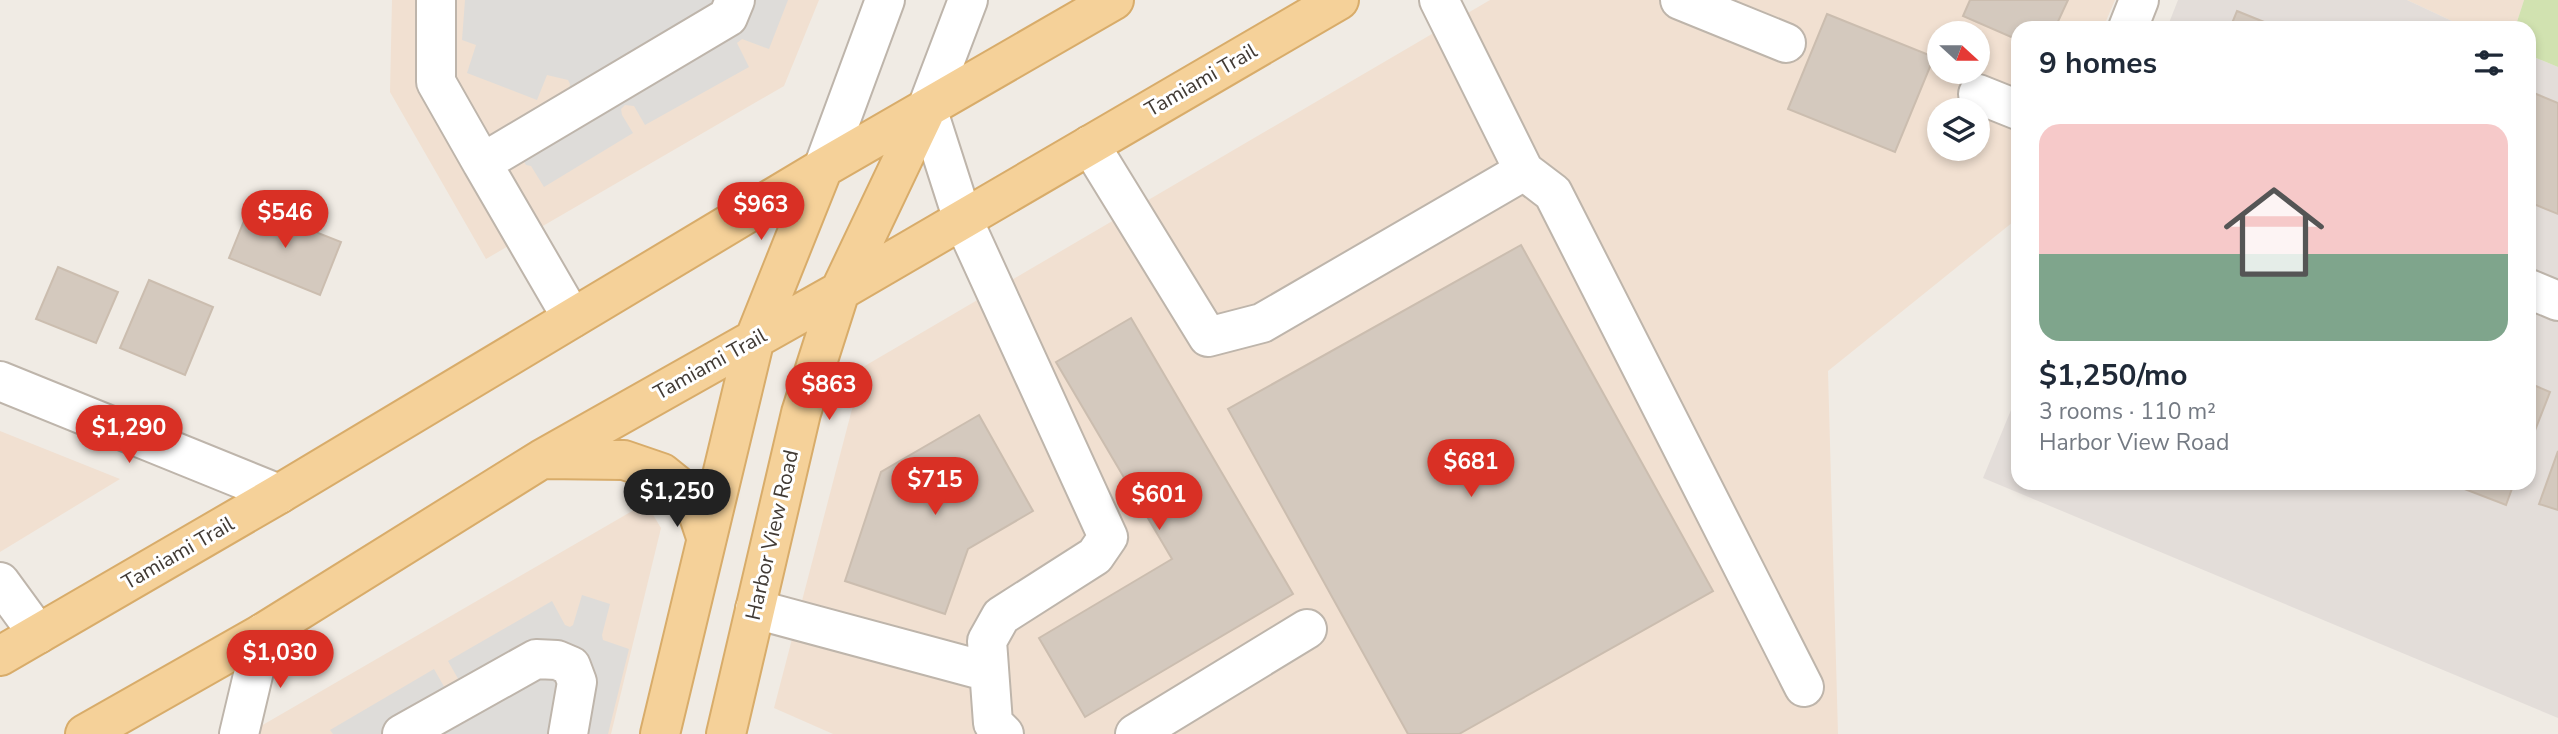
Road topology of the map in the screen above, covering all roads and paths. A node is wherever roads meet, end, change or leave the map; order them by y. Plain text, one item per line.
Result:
1 (436, 0) edge
2 (735, 0) edge
3 (885, 0) edge
4 (968, 0) edge
5 (1114, 0) edge
6 (1339, 0) edge
7 (1439, 0) edge
8 (1680, 0) edge
9 (2139, 0) edge
10 (2131, 21) edge
11 (1786, 43) dead end
12 (1978, 94) dead end
13 (2011, 107) edge
14 (927, 108) junction
15 (1090, 145) junction
16 (482, 163) junction
17 (823, 168) junction
18 (1524, 171) junction
19 (962, 220) junction
20 (840, 291) junction
21 (2536, 292) edge
22 (2558, 301) edge
23 (572, 318) junction
24 (755, 338) junction
25 (0, 381) edge
26 (542, 459) junction
27 (279, 495) junction
28 (706, 537) junction
29 (0, 582) edge
30 (755, 609) junction
31 (1307, 629) dead end
32 (263, 633) junction
33 (38, 634) junction
34 (0, 656) edge
35 (989, 672) junction
36 (1804, 687) dead end
37 (85, 734) edge
38 (239, 734) edge
39 (402, 734) edge
40 (568, 734) edge
41 (660, 734) edge
42 (726, 734) edge
43 (1004, 734) edge
44 (1135, 734) edge

1 - 16 street
2 - 16 street
3 - 17 street
4 - 14 street
5 - 14 main road, Tamiami Trail
6 - 15 main road, Tamiami Trail
7 - 18 street
8 - 11 street
9 - 10 street
12 - 13 street
14 - 17 main road, Tamiami Trail
14 - 19 street
14 - 20 main road, Harbor View Road
15 - 18 street
15 - 19 main road, Tamiami Trail
16 - 23 street
17 - 23 main road, Tamiami Trail
17 - 24 main road
18 - 36 street
19 - 20 main road, Tamiami Trail
19 - 35 street
20 - 24 main road, Tamiami Trail
20 - 30 main road, Harbor View Road
21 - 22 street
23 - 27 main road, Tamiami Trail
24 - 26 main road, Tamiami Trail
24 - 28 main road
25 - 27 street
26 - 28 main road
26 - 32 main road, Tamiami Trail
27 - 33 main road, Tamiami Trail
28 - 41 main road
29 - 33 street
30 - 35 street
30 - 42 main road, Harbor View Road
31 - 44 street
32 - 37 main road, Tamiami Trail
32 - 38 street
33 - 34 main road, Tamiami Trail
35 - 43 street
39 - 40 street

